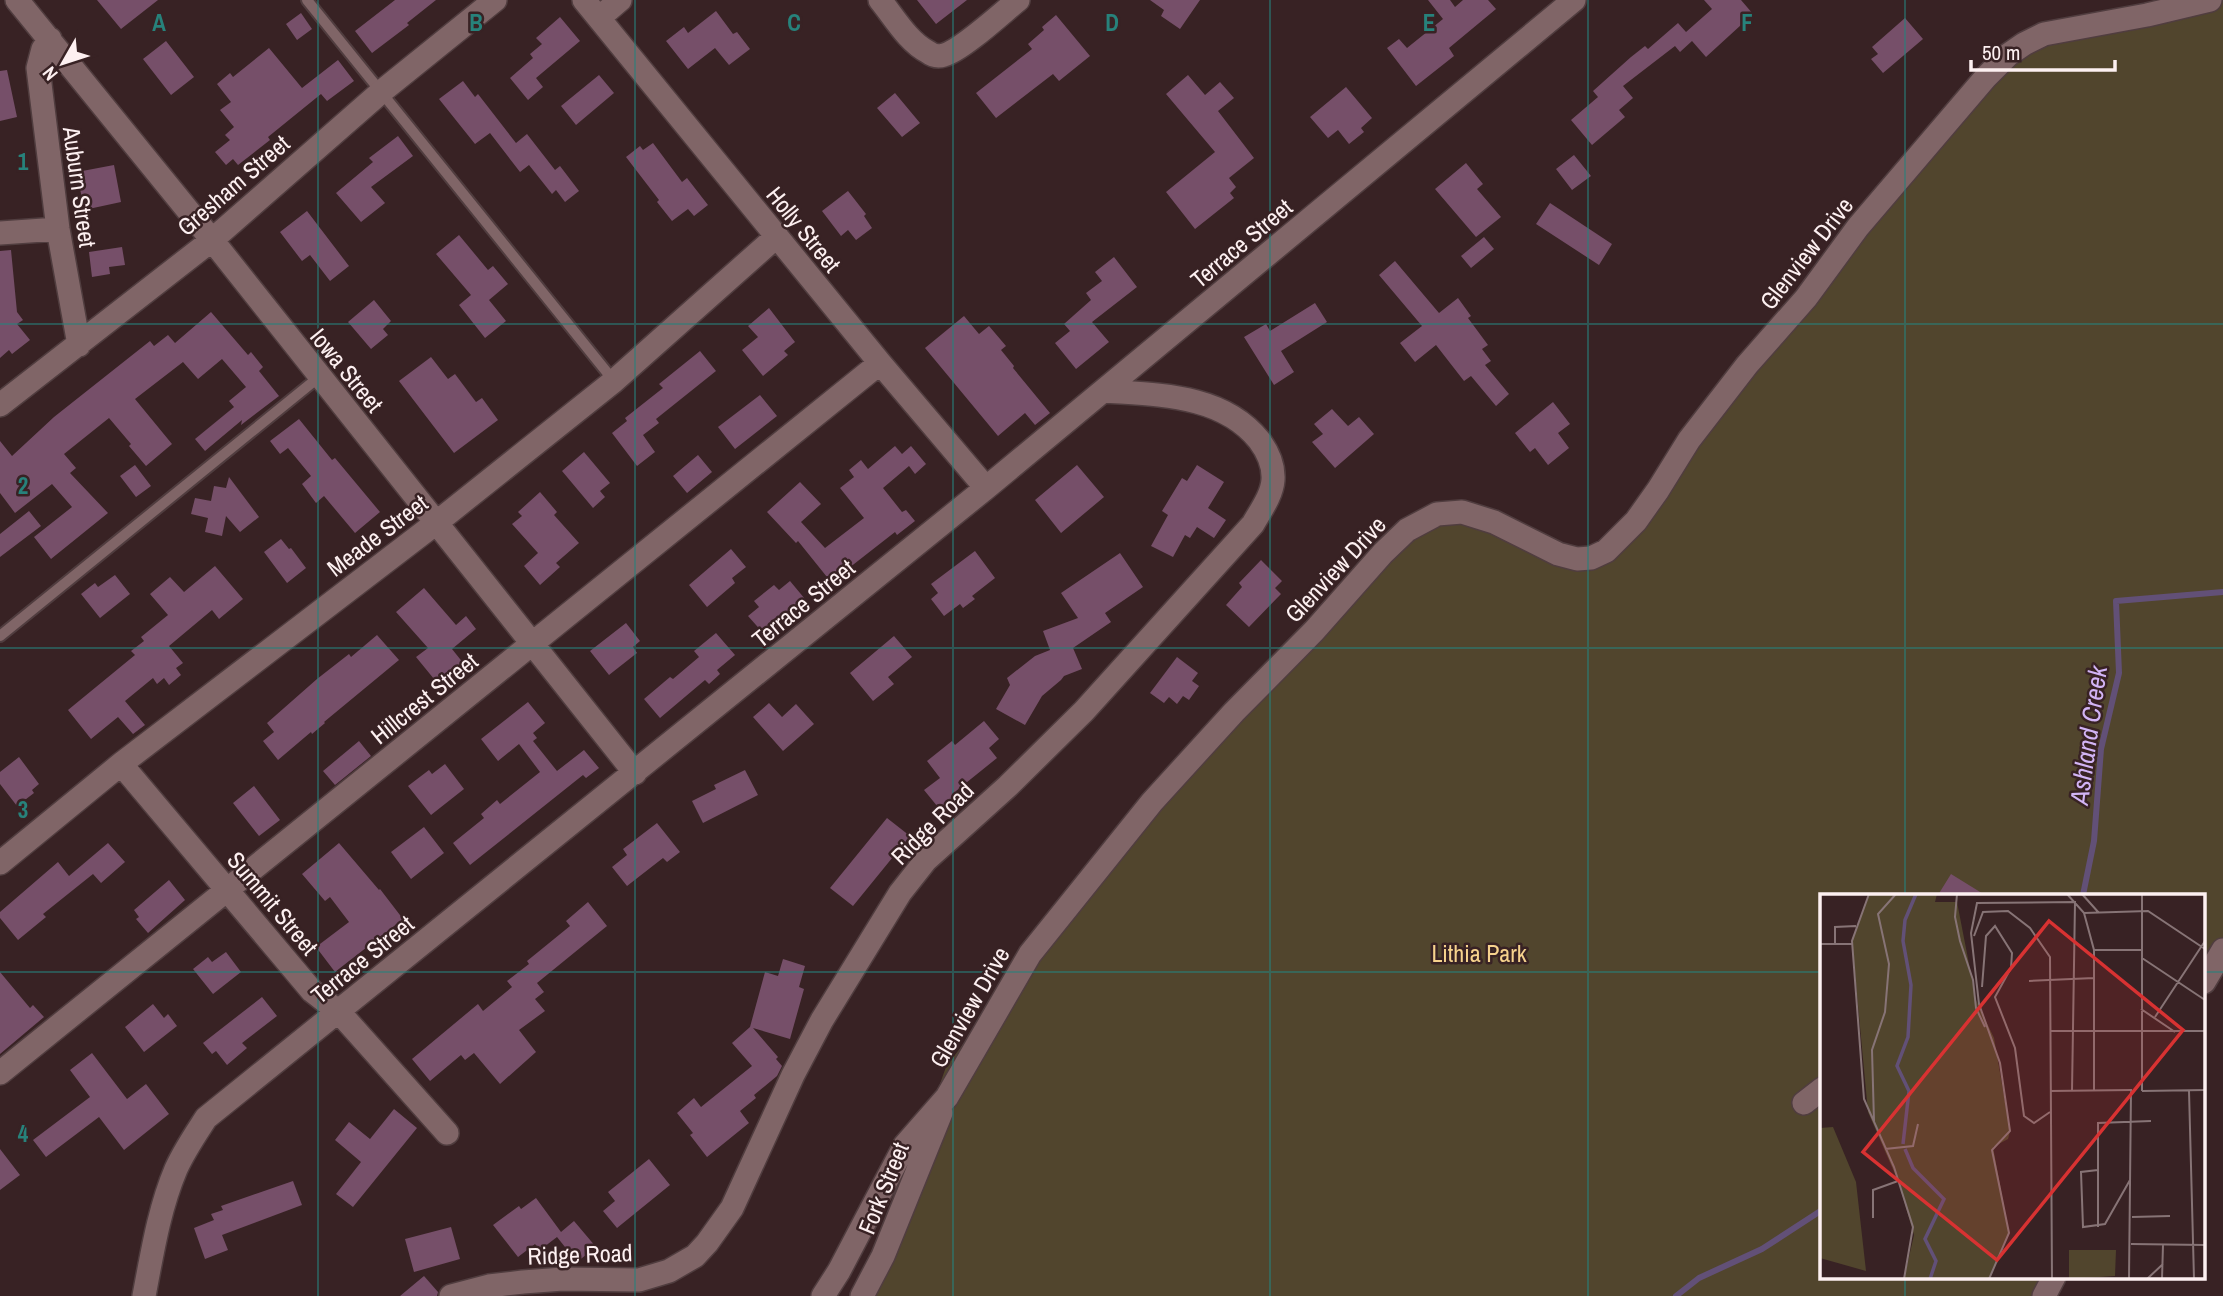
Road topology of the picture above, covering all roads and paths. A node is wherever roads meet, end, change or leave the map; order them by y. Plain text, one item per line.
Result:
1 (17, 0) edge
2 (307, 0) edge
3 (495, 0) edge
4 (620, 0) edge
5 (880, 0) edge
6 (1018, 0) edge
7 (1574, 0) edge
8 (2199, 2) edge
9 (592, 9) edge
10 (50, 39) junction
11 (381, 92) junction
12 (58, 229) junction
13 (0, 233) edge
14 (777, 236) junction
15 (212, 240) junction
16 (79, 345) junction
17 (880, 363) junction
18 (319, 377) junction
19 (614, 381) junction
20 (1104, 391) junction
21 (0, 405) edge
22 (986, 488) junction
23 (436, 523) junction
24 (0, 636) edge
25 (534, 644) junction
26 (121, 764) junction
27 (635, 773) junction
28 (0, 863) edge
29 (228, 890) junction
30 (2223, 950) edge
31 (2206, 979) edge
32 (339, 1012) junction
33 (0, 1073) edge
34 (947, 1097) junction
35 (447, 1133) dead end
36 (2053, 1278) edge
37 (144, 1296) edge
38 (451, 1296) edge
39 (823, 1296) edge
40 (862, 1296) edge
41 (2044, 1296) edge

1 - 10 street, Iowa Street
2 - 11 lane
3 - 11 street, Gresham Street
4 - 9 street
5 - 6 street
7 - 20 street, Terrace Street
8 - 34 street, Glenview Drive
9 - 14 street, Holly Street
10 - 12 street, Auburn Street
10 - 15 street, Iowa Street
11 - 15 street, Gresham Street
11 - 19 lane
12 - 13 street
12 - 16 street, Auburn Street
14 - 17 street, Holly Street
14 - 19 street, Meade Street
15 - 16 street, Gresham Street
15 - 18 street, Iowa Street
16 - 21 street, Gresham Street
17 - 22 street, Holly Street
17 - 25 street, Hillcrest Street
18 - 23 street, Iowa Street
18 - 24 lane
19 - 23 street, Meade Street
20 - 22 street, Terrace Street
20 - 38 street, Ridge Road
22 - 27 street, Terrace Street
23 - 25 street, Iowa Street
23 - 26 street, Meade Street
25 - 27 street, Iowa Street
25 - 29 street, Hillcrest Street
26 - 28 street, Meade Street
26 - 29 street, Summit Street
27 - 32 street, Terrace Street
29 - 32 street, Summit Street
29 - 33 street, Hillcrest Street
30 - 31 street
32 - 35 street, Summit Street
32 - 37 street, Terrace Street
34 - 39 street, Glenview Drive
34 - 40 street, Fork Street
36 - 41 street

